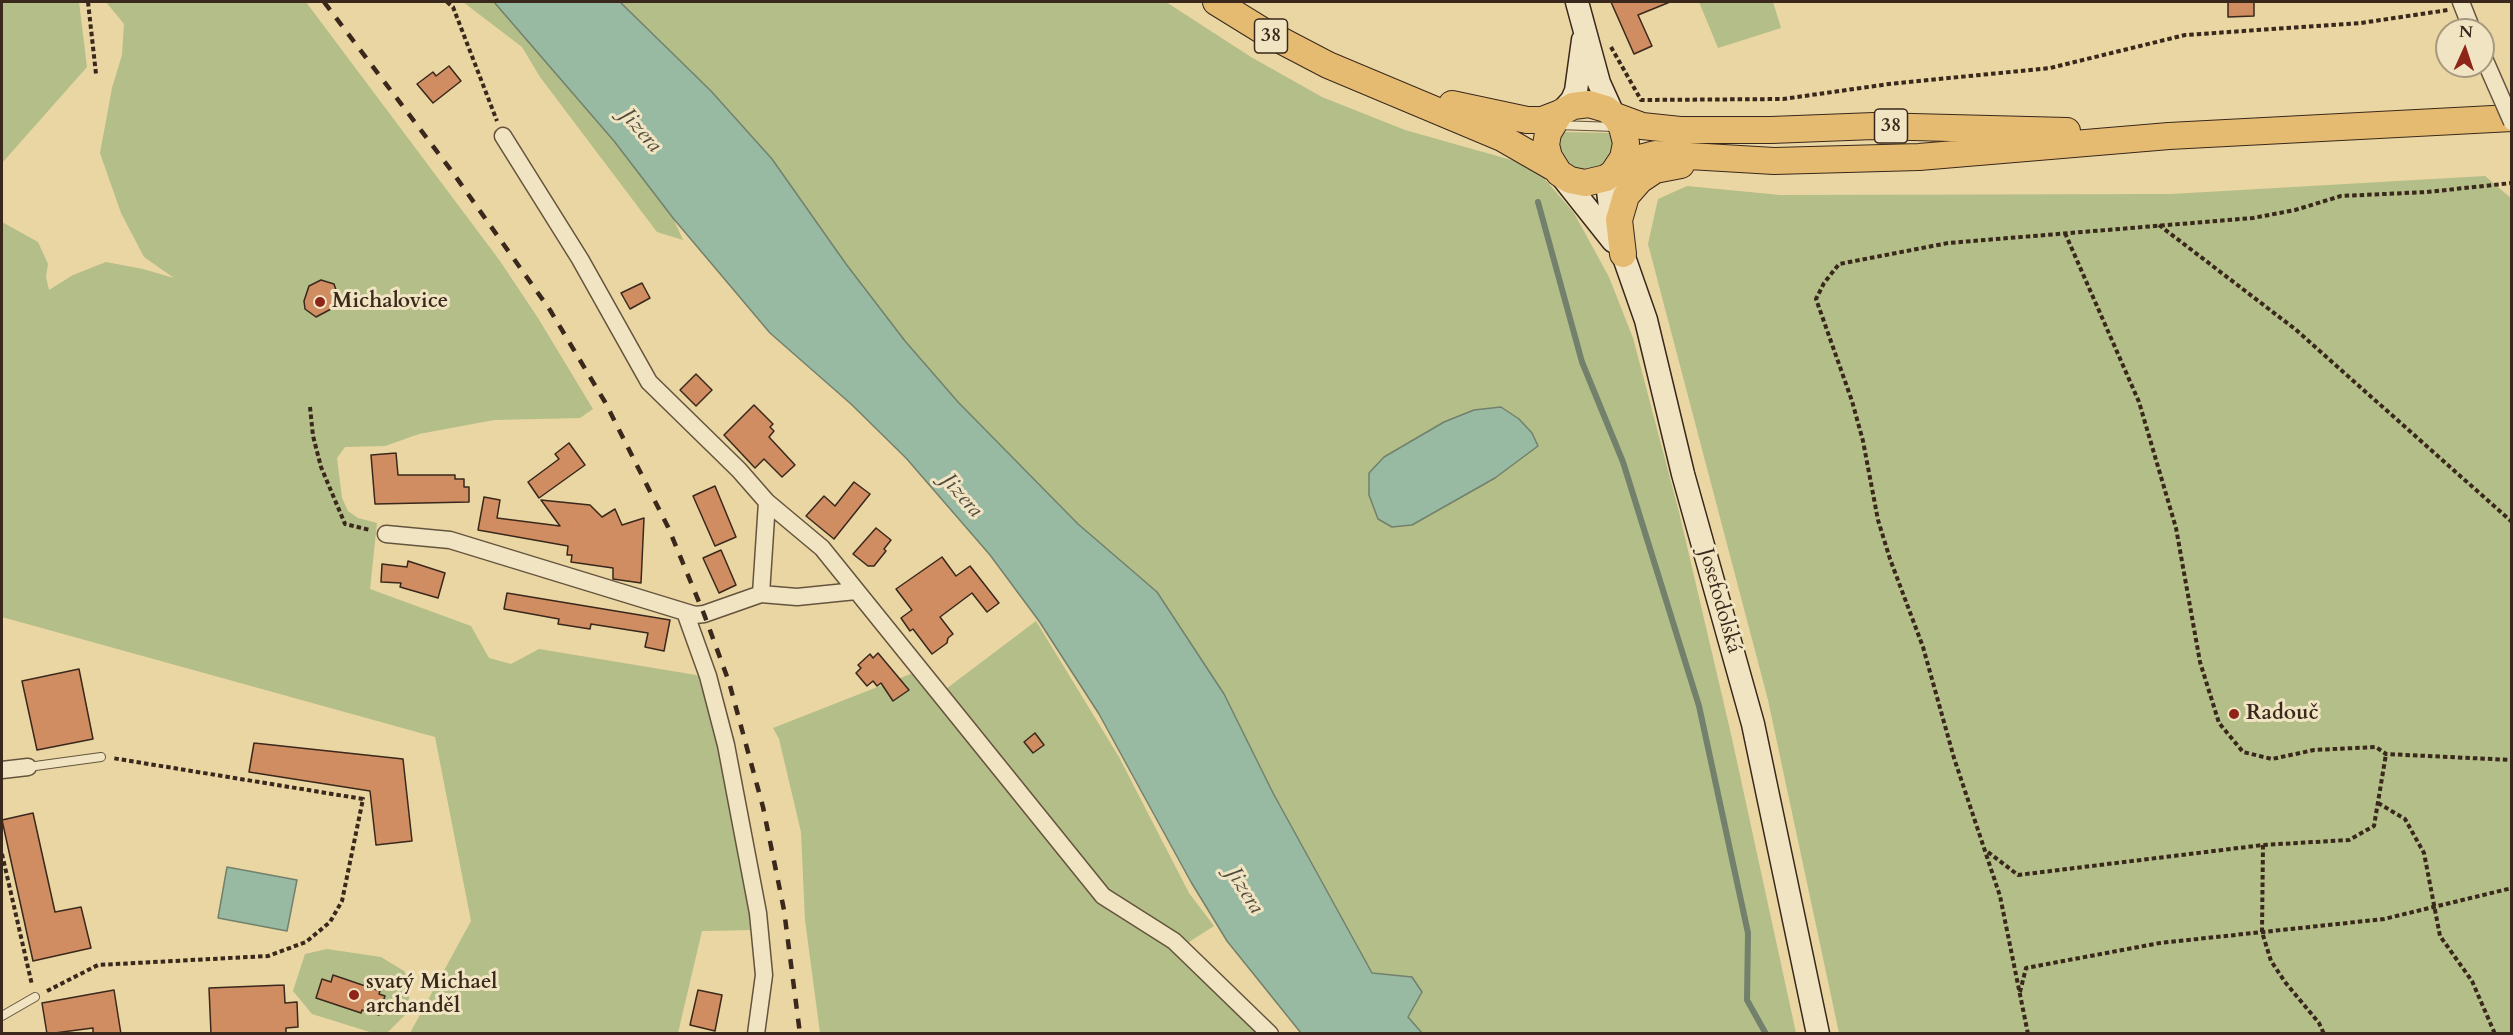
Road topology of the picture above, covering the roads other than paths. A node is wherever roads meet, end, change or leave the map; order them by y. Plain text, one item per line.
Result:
1 (1216, 2) edge
2 (1577, 2) edge
3 (1584, 26) junction
4 (2493, 78) edge
5 (1384, 88) junction
6 (1558, 116) junction
7 (1617, 119) junction
8 (2511, 120) edge
9 (502, 136) road end
10 (2169, 136) junction
11 (1783, 161) junction
12 (1558, 171) junction
13 (1612, 173) junction
14 (1623, 254) junction
15 (767, 502) junction
16 (386, 534) road end
17 (856, 591) junction
18 (761, 594) junction
19 (685, 612) junction
20 (101, 757) road end
21 (28, 767) joint
22 (2, 770) edge
23 (35, 997) road end
24 (2, 1016) edge
25 (756, 1034) edge
26 (1270, 1034) edge
27 (1818, 1034) edge

1 - 5 main road, 38
2 - 3 main road
3 - 6 main road
3 - 7 main road
4 - 8 street, bridge
5 - 6 main road, 38
5 - 12 main road, 38
6 - 7 main road, 38
6 - 12 main road
7 - 10 main road, 38
7 - 13 main road
8 - 10 main road, 38
9 - 15 street
10 - 11 main road, 38
11 - 13 main road, 38
11 - 14 main road
12 - 13 main road, 38
12 - 14 main road
13 - 14 main road, Josefodolská
14 - 27 main road, Josefodolská
15 - 17 street
15 - 18 street
16 - 19 street
17 - 18 street
17 - 26 street
18 - 19 street
19 - 25 street
20 - 21 lane
21 - 22 street
23 - 24 lane

